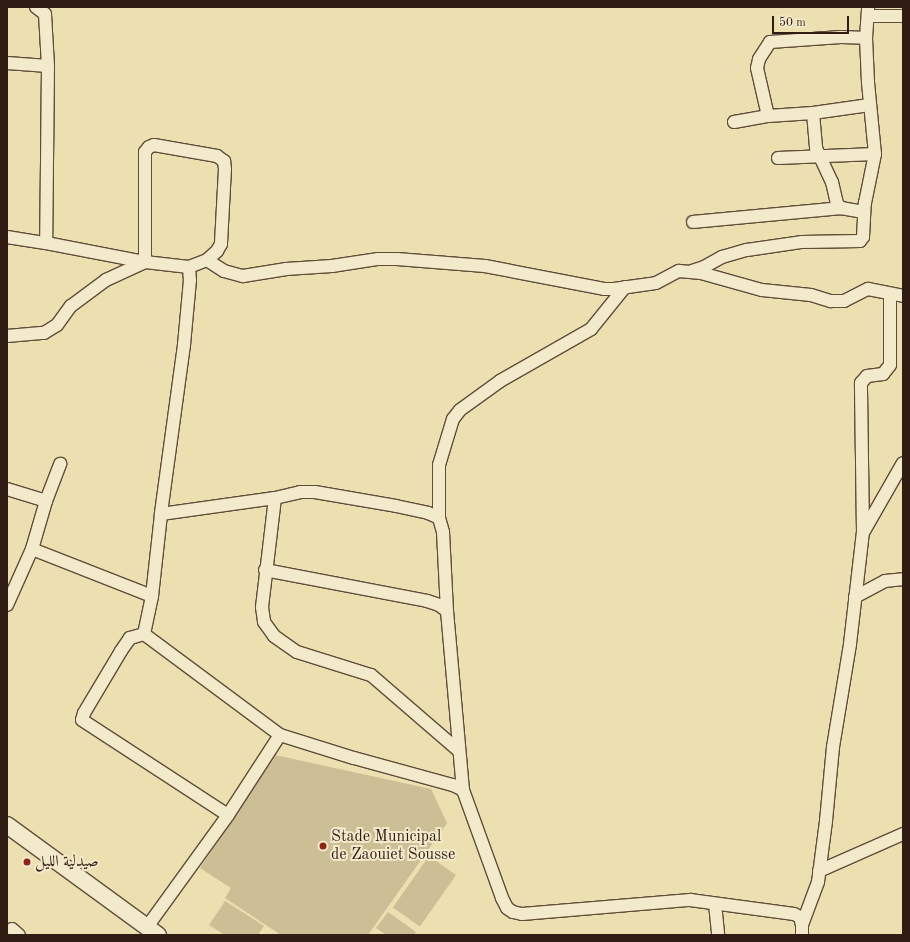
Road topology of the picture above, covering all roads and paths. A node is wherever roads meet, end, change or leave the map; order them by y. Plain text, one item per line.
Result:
1 (36, 7) edge
2 (868, 12) edge
3 (903, 16) edge
4 (866, 38) junction
5 (7, 63) edge
6 (48, 66) junction
7 (869, 105) junction
8 (813, 113) junction
9 (768, 116) junction
10 (734, 122) dead end
11 (875, 154) junction
12 (819, 156) junction
13 (778, 158) dead end
14 (841, 208) junction
15 (864, 212) junction
16 (692, 222) dead end
17 (7, 238) edge
18 (46, 243) junction
19 (207, 260) junction
20 (144, 262) junction
21 (189, 266) junction
22 (688, 271) junction
23 (625, 287) junction
24 (890, 294) junction
25 (903, 296) edge
26 (7, 336) edge
27 (903, 463) edge
28 (60, 464) dead end
29 (7, 489) edge
30 (275, 498) junction
31 (46, 501) junction
32 (161, 514) junction
33 (439, 518) junction
34 (863, 532) junction
35 (32, 549) junction
36 (265, 570) junction
37 (903, 579) edge
38 (152, 596) junction
39 (856, 597) junction
40 (7, 605) edge
41 (447, 611) junction
42 (144, 634) junction
43 (280, 735) junction
44 (460, 750) junction
45 (463, 790) junction
46 (228, 815) junction
47 (7, 825) edge
48 (903, 834) edge
49 (819, 871) junction
50 (715, 904) junction
51 (802, 930) edge
52 (152, 931) edge
53 (718, 935) edge

1 - 6 street
2 - 3 street
2 - 4 street
4 - 7 street
4 - 9 street
5 - 6 street
6 - 18 street
7 - 8 street
7 - 11 street
8 - 9 street
8 - 12 street
9 - 10 street
11 - 12 street
11 - 15 street
12 - 13 street
12 - 14 street
14 - 15 street
14 - 16 street
15 - 22 street
17 - 18 street
18 - 20 street
19 - 20 street
19 - 21 street
19 - 23 street
20 - 21 street
20 - 26 street
21 - 32 street
22 - 23 street
22 - 24 street
23 - 33 street
24 - 25 street
24 - 34 street
27 - 34 street
28 - 31 street
29 - 31 street
30 - 32 street
30 - 33 street
30 - 36 street
31 - 35 street
32 - 38 street
33 - 41 street
34 - 39 street
35 - 38 street
35 - 40 street
36 - 41 street
36 - 44 street
37 - 39 street
38 - 42 street
39 - 49 street
41 - 44 street
42 - 43 street
42 - 46 street
43 - 45 street
43 - 46 street
44 - 45 street
45 - 50 street
46 - 52 street
47 - 52 street
48 - 49 street
49 - 51 street
50 - 51 street
50 - 53 street

